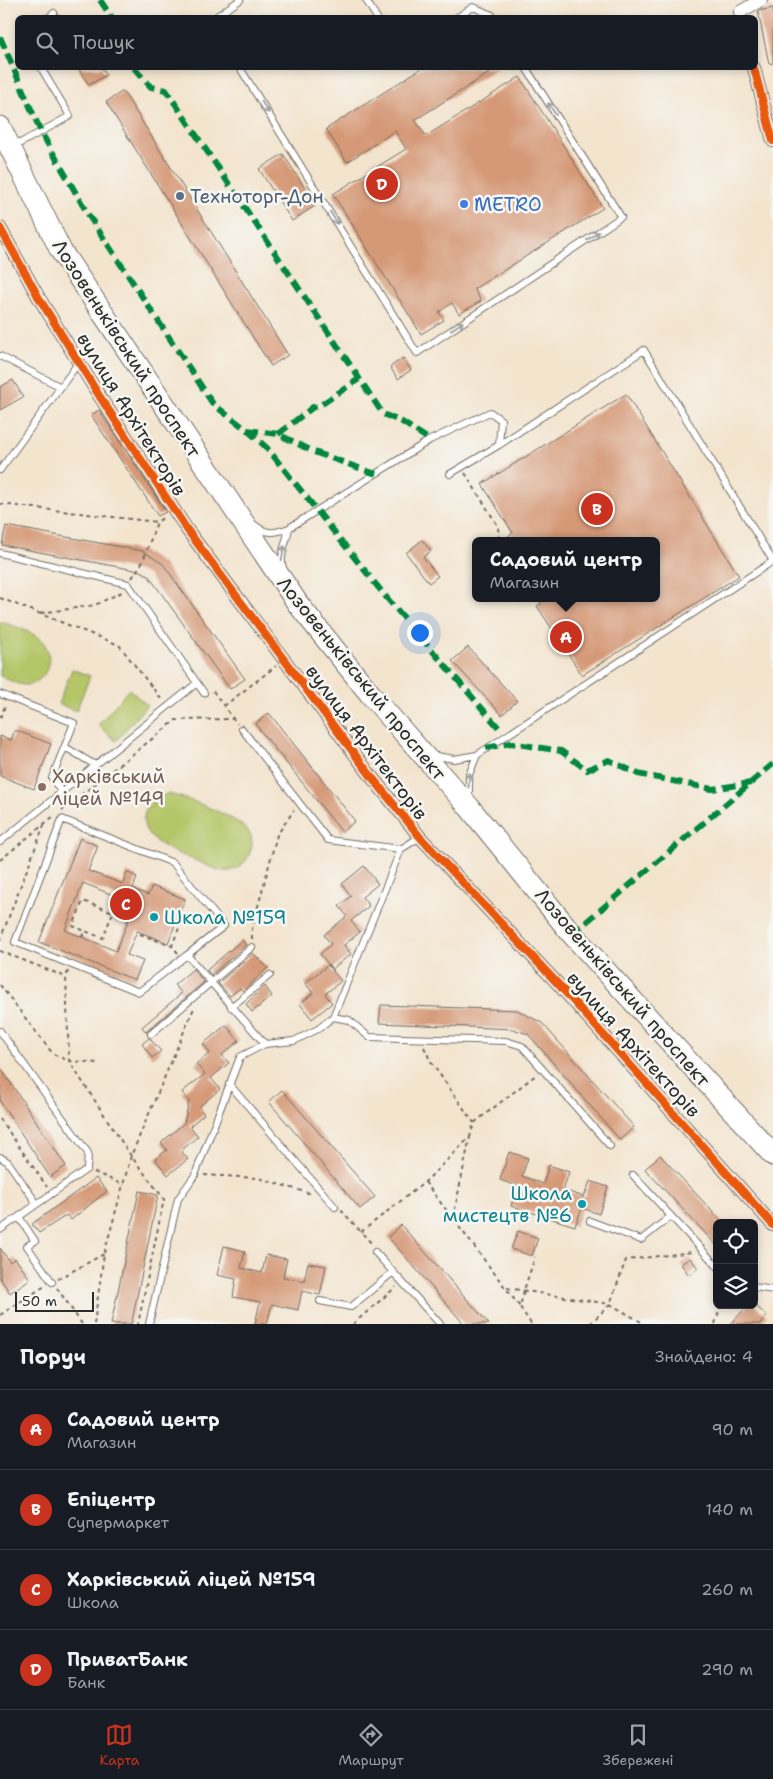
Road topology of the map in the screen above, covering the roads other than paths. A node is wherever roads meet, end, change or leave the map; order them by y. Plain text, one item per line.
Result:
1 (240, 0) edge
2 (366, 0) edge
3 (761, 0) edge
4 (739, 10) edge
5 (218, 15) edge
6 (375, 15) edge
7 (461, 15) edge
8 (492, 15) edge
9 (42, 70) edge
10 (241, 70) edge
11 (527, 70) edge
12 (755, 70) edge
13 (0, 127) edge
14 (773, 140) edge
15 (10, 149) junction
16 (0, 228) edge
17 (0, 356) edge
18 (79, 361) junction
19 (59, 386) junction
20 (499, 445) junction
21 (0, 470) edge
22 (450, 474) dead end
23 (212, 478) junction
24 (289, 528) junction
25 (0, 554) edge
26 (327, 641) junction
27 (197, 683) junction
28 (204, 693) road end
29 (0, 694) edge
30 (242, 729) road end
31 (65, 746) junction
32 (420, 752) junction
33 (477, 755) junction
34 (95, 765) junction
35 (62, 793) junction
36 (469, 807) junction
37 (420, 837) junction
38 (0, 842) edge
39 (401, 849) junction
40 (252, 947) road end
41 (185, 957) junction
42 (270, 975) dead end
43 (210, 983) junction
44 (231, 1007) junction
45 (333, 1017) junction
46 (0, 1031) edge
47 (152, 1034) dead end
48 (265, 1044) junction
49 (229, 1084) junction
50 (610, 1146) dead end
51 (773, 1155) edge
52 (0, 1157) edge
53 (633, 1175) dead end
54 (37, 1204) junction
55 (335, 1207) road end
56 (671, 1216) junction
57 (19, 1217) junction
58 (590, 1221) dead end
59 (773, 1225) edge
60 (0, 1230) edge
61 (375, 1252) road end
62 (715, 1264) edge
63 (393, 1272) junction
64 (52, 1282) road end
65 (758, 1288) edge
66 (773, 1290) edge
67 (320, 1301) dead end
68 (149, 1324) edge
69 (440, 1324) edge

1 - 5 lane
2 - 6 lane
3 - 4 street
7 - 8 lane
9 - 15 lane
10 -> 11 lane
12 - 14 street
13 - 15 highway, Лозовеньківський проспект
15 - 23 highway, Лозовеньківський проспект
16 - 18 street, вулиця Архітекторів
17 - 19 lane
18 - 19 lane
18 - 37 street, вулиця Архітекторів
19 - 21 lane
20 - 22 lane
20 - 24 lane
20 - 33 lane
23 - 24 lane
23 - 26 highway, Лозовеньківський проспект
26 -> 24 lane
25 - 27 lane
26 - 32 highway, Лозовеньківський проспект
27 - 28 lane
27 - 34 lane
29 - 31 lane
30 - 39 lane
31 - 34 lane
31 - 35 lane
32 - 33 lane
32 - 36 highway, Лозовеньківський проспект
36 -> 33 lane
34 - 35 lane
35 - 38 lane
36 - 51 highway, Лозовеньківський проспект
37 - 39 lane
37 - 59 street, вулиця Архітекторів
39 - 45 lane
40 - 43 lane
41 - 41 lane
41 - 43 lane
42 - 44 lane
43 - 44 lane
43 - 47 lane
44 - 48 lane
45 - 48 lane
45 - 50 lane
46 - 54 lane
48 - 49 lane
49 - 55 lane
49 - 68 lane
52 - 54 lane
53 - 56 lane
54 - 57 lane
56 - 58 lane
56 - 62 lane
57 - 60 lane
57 - 64 lane
61 - 63 lane
63 - 67 lane
63 - 69 lane
65 - 66 lane

